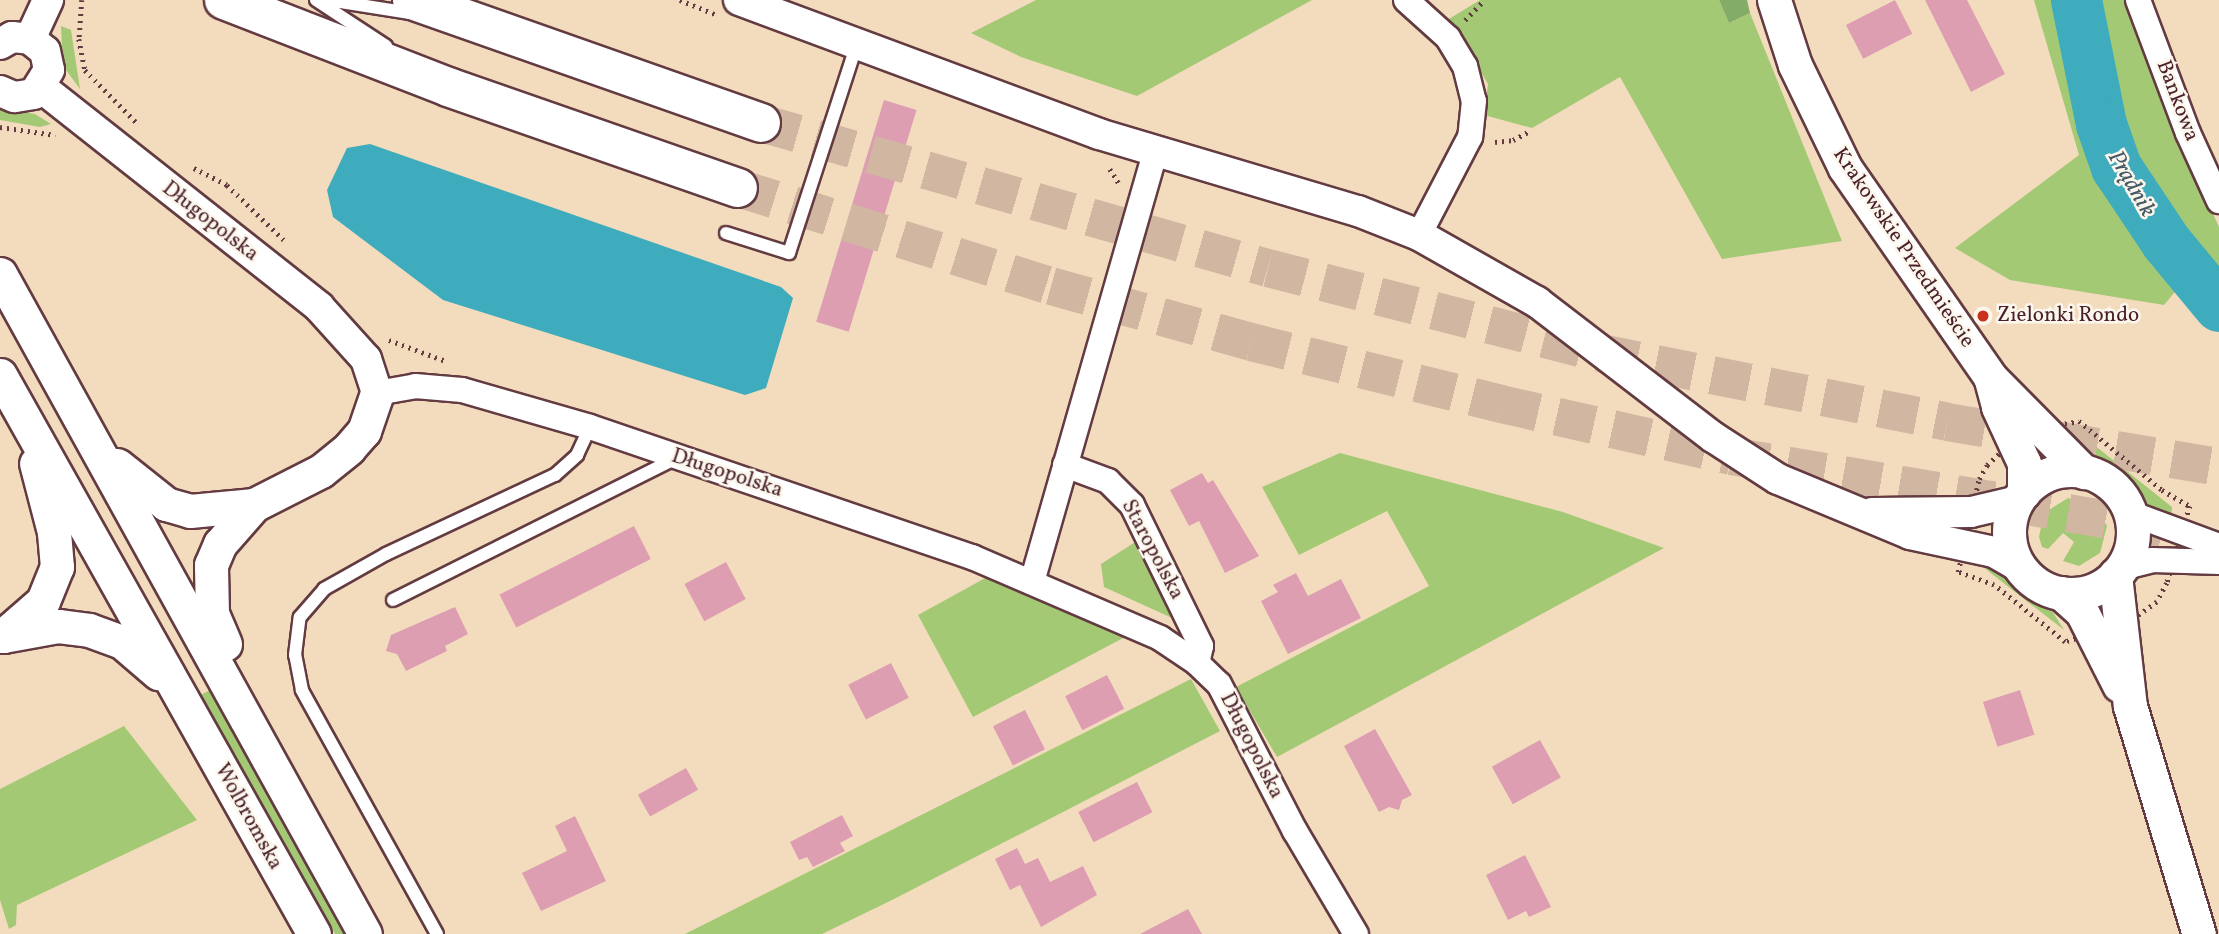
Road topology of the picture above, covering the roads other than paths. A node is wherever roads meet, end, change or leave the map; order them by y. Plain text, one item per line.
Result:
1 (48, 0) edge
2 (224, 0) edge
3 (316, 0) edge
4 (328, 0) edge
5 (412, 0) edge
6 (1406, 0) edge
7 (1774, 0) edge
8 (2138, 0) edge
9 (732, 9) edge
10 (469, 23) junction
11 (30, 39) junction
12 (0, 44) edge
13 (856, 47) junction
14 (449, 87) junction
15 (42, 88) junction
16 (0, 91) edge
17 (761, 123) tunnel mouth
18 (1156, 150) junction
19 (738, 188) tunnel mouth
20 (2219, 201) edge
21 (726, 233) dead end
22 (1419, 235) junction
23 (0, 274) edge
24 (0, 375) edge
25 (1990, 377) junction
26 (377, 393) junction
27 (24, 419) junction
28 (590, 427) junction
29 (97, 446) junction
30 (677, 458) junction
31 (1065, 465) junction
32 (2084, 472) junction
33 (2021, 496) junction
34 (254, 505) junction
35 (1858, 513) junction
36 (2130, 513) junction
37 (2219, 546) edge
38 (2219, 562) edge
39 (2020, 567) junction
40 (2118, 572) junction
41 (1032, 582) junction
42 (2061, 593) junction
43 (393, 600) dead end
44 (1, 637) edge
45 (1197, 663) junction
46 (183, 701) junction
47 (2130, 706) junction
48 (260, 738) junction
49 (314, 934) edge
50 (365, 934) edge
51 (437, 934) edge
52 (1356, 934) edge
53 (2199, 934) edge

1 - 11 street
2 - 14 highway
3 - 14 lane
4 - 10 lane
5 - 10 highway
6 - 22 street
7 - 25 main road, Krakowskie Przedmieście
8 - 20 street, Bankowa
9 - 13 street
10 - 17 highway
11 - 12 street
11 - 15 street
13 - 18 street
13 - 21 lane
14 - 19 highway
15 - 16 street
15 - 26 street, Długopolska
18 - 22 street
18 - 31 street
22 - 35 street
23 - 29 main road
24 - 27 main road
25 - 32 main road, Krakowskie Przedmieście
25 - 33 main road, Krakowskie Przedmieście
26 - 28 street, Długopolska
26 - 34 main road
27 - 44 main road
27 - 46 main road
28 - 30 street, Długopolska
28 - 51 lane
29 - 34 main road
29 - 48 main road
30 - 41 street, Długopolska
30 - 43 lane
31 - 41 street
31 - 45 street, Staropolska
32 - 33 main road
32 - 36 main road
33 - 35 street
33 - 39 main road
34 - 48 main road
35 - 39 street
36 - 37 street
36 - 40 main road
38 - 40 street
39 - 42 main road
40 - 42 main road
40 - 47 main road
41 - 45 street, Długopolska
42 - 47 main road
44 - 46 main road
45 - 52 street, Długopolska
46 - 49 main road, Wolbromska
47 - 53 main road
48 - 50 main road

